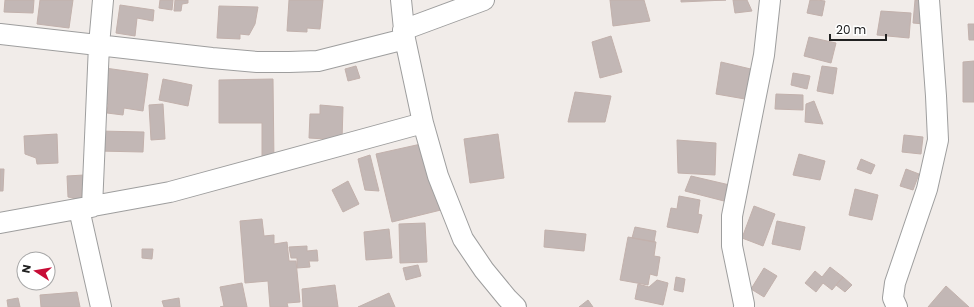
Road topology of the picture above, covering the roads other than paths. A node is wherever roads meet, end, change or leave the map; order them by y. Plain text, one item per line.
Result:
1 (103, 0) edge
2 (401, 0) edge
3 (484, 0) edge
4 (770, 0) edge
5 (929, 0) edge
6 (0, 34) edge
7 (404, 35) junction
8 (99, 45) junction
9 (423, 123) junction
10 (86, 208) junction
11 (0, 223) edge
12 (101, 307) edge
13 (516, 307) edge
14 (744, 307) edge
15 (896, 307) edge

1 - 8 street
2 - 7 street
3 - 7 street
4 - 14 street
5 - 15 street
6 - 8 street
7 - 8 street
7 - 9 street
8 - 10 street
9 - 10 street
9 - 13 street
10 - 11 street
10 - 12 street

